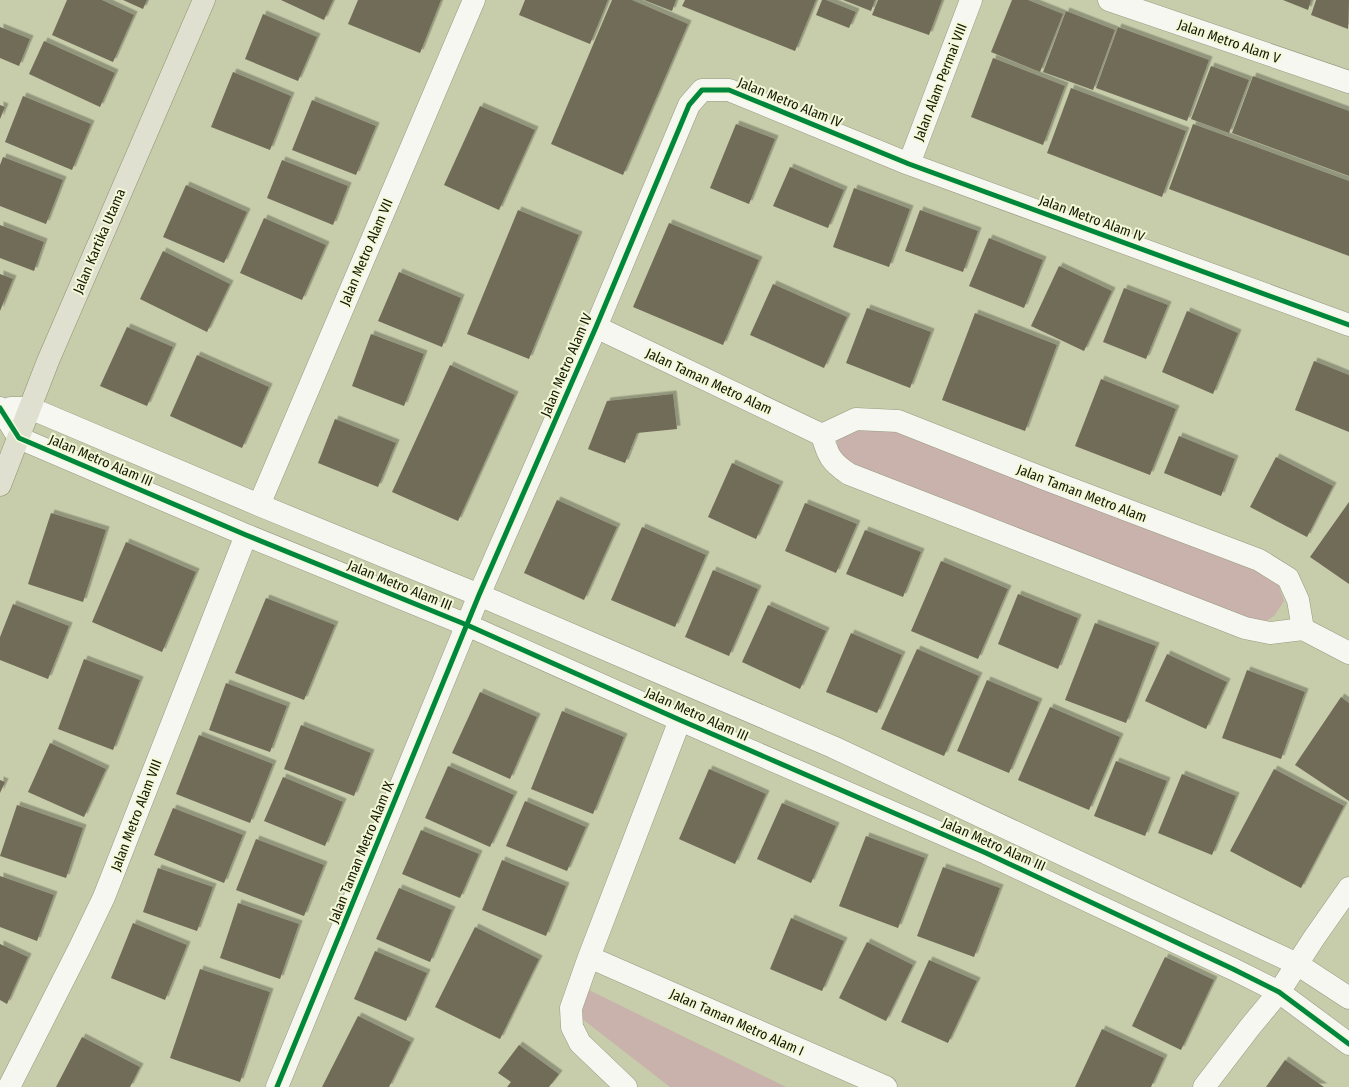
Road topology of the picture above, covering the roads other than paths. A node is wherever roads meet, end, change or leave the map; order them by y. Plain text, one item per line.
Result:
1 (204, 0) edge
2 (474, 0) edge
3 (972, 0) edge
4 (1109, 0) edge
5 (1349, 82) edge
6 (909, 164) junction
7 (1349, 325) edge
8 (596, 327) junction
9 (0, 408) edge
10 (30, 408) junction
11 (822, 435) junction
12 (19, 438) junction
13 (0, 485) edge
14 (259, 505) junction
15 (246, 535) junction
16 (479, 595) junction
17 (467, 625) junction
18 (1303, 630) junction
19 (1349, 653) edge
20 (680, 720) junction
21 (1349, 888) edge
22 (589, 957) junction
23 (1297, 964) junction
24 (1279, 992) junction
25 (1349, 998) edge
26 (1349, 1044) edge
27 (9, 1087) edge
28 (278, 1087) edge
29 (626, 1087) edge
30 (886, 1087) edge
31 (1204, 1087) edge

1 - 10 main road, Jalan Kartika Utama
2 - 14 street, Jalan Metro Alam VII
3 - 6 street, Jalan Alam Permai VIII
4 - 5 street, Jalan Metro Alam V
6 - 7 street, Jalan Metro Alam IV
6 - 8 street, Jalan Metro Alam IV
8 - 11 street, Jalan Taman Metro Alam
8 - 16 street, Jalan Metro Alam IV
9 - 10 street
9 - 12 street
10 - 12 main road, Jalan Kartika Utama
10 - 14 street, Jalan Metro Alam III
11 - 18 street
11 - 18 street, Jalan Taman Metro Alam
12 - 13 main road, Jalan Kartika Utama
12 - 15 street, Jalan Metro Alam III
14 - 16 street, Jalan Metro Alam III
15 - 17 street, Jalan Metro Alam III
15 - 27 street, Jalan Metro Alam VIII
16 - 17 street, Jalan Metro Alam IV
16 - 23 street, Jalan Metro Alam III
17 - 20 street, Jalan Metro Alam III
17 - 28 street, Jalan Taman Metro Alam IX
18 - 19 street
20 - 22 street
20 - 24 street, Jalan Metro Alam III
21 - 23 street
22 - 29 street
22 - 30 street, Jalan Taman Metro Alam I
23 - 24 street
23 - 25 street, Jalan Metro Alam III
24 - 26 street, Jalan Metro Alam III
24 - 31 street

